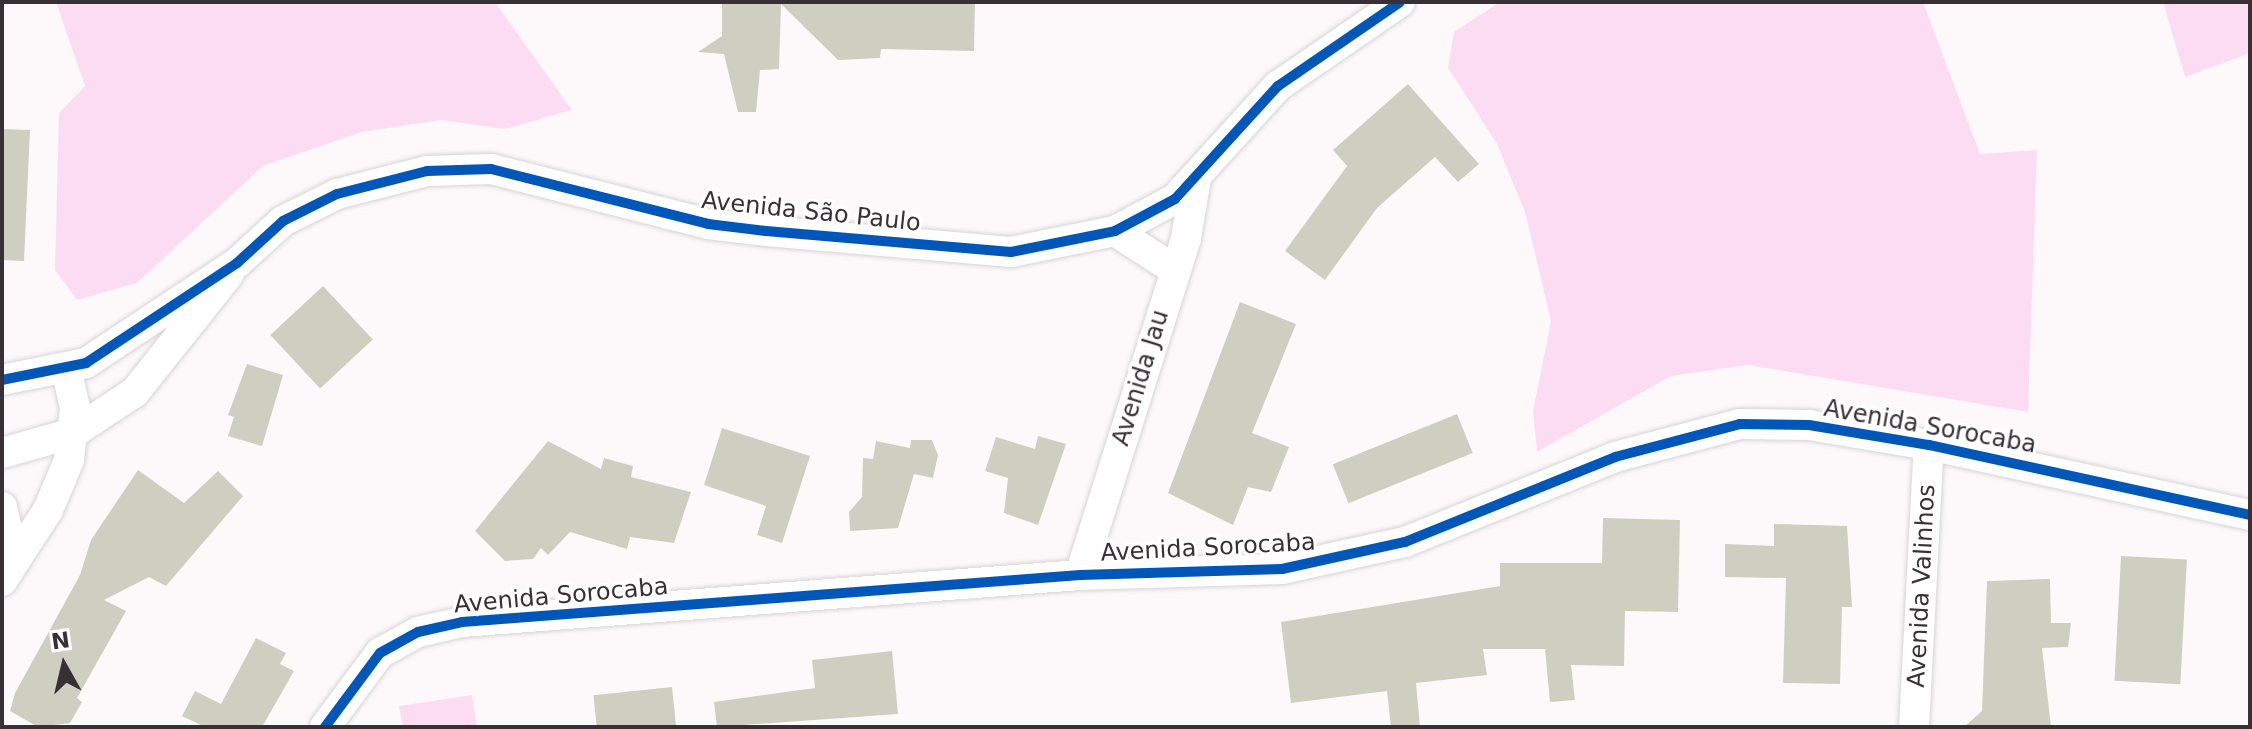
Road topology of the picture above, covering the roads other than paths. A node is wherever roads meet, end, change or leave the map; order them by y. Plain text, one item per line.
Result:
1 (1400, 2) edge
2 (1196, 178) junction
3 (1115, 231) junction
4 (237, 263) junction
5 (1175, 270) junction
6 (66, 368) junction
7 (2, 380) edge
8 (73, 433) junction
9 (1929, 445) junction
10 (2, 453) edge
11 (2, 507) edge
12 (2250, 515) edge
13 (8, 570) edge
14 (1080, 575) junction
15 (325, 727) edge
16 (1914, 727) edge

1 - 2 street, Avenida São Paulo
2 - 3 street, Avenida São Paulo
2 - 5 street, Avenida Jau
3 - 4 street, Avenida São Paulo
3 - 5 street
4 - 6 street, Avenida São Paulo
4 - 8 street, Avenida São Paulo
5 - 14 street, Avenida Jau
6 - 7 street, Avenida São Paulo
6 - 8 street
8 - 10 street, Avenida São Paulo
8 - 13 street
9 - 12 street, Avenida Sorocaba
9 - 14 street, Avenida Sorocaba
9 - 16 street, Avenida Valinhos
11 - 13 street
14 - 15 street, Avenida Sorocaba

